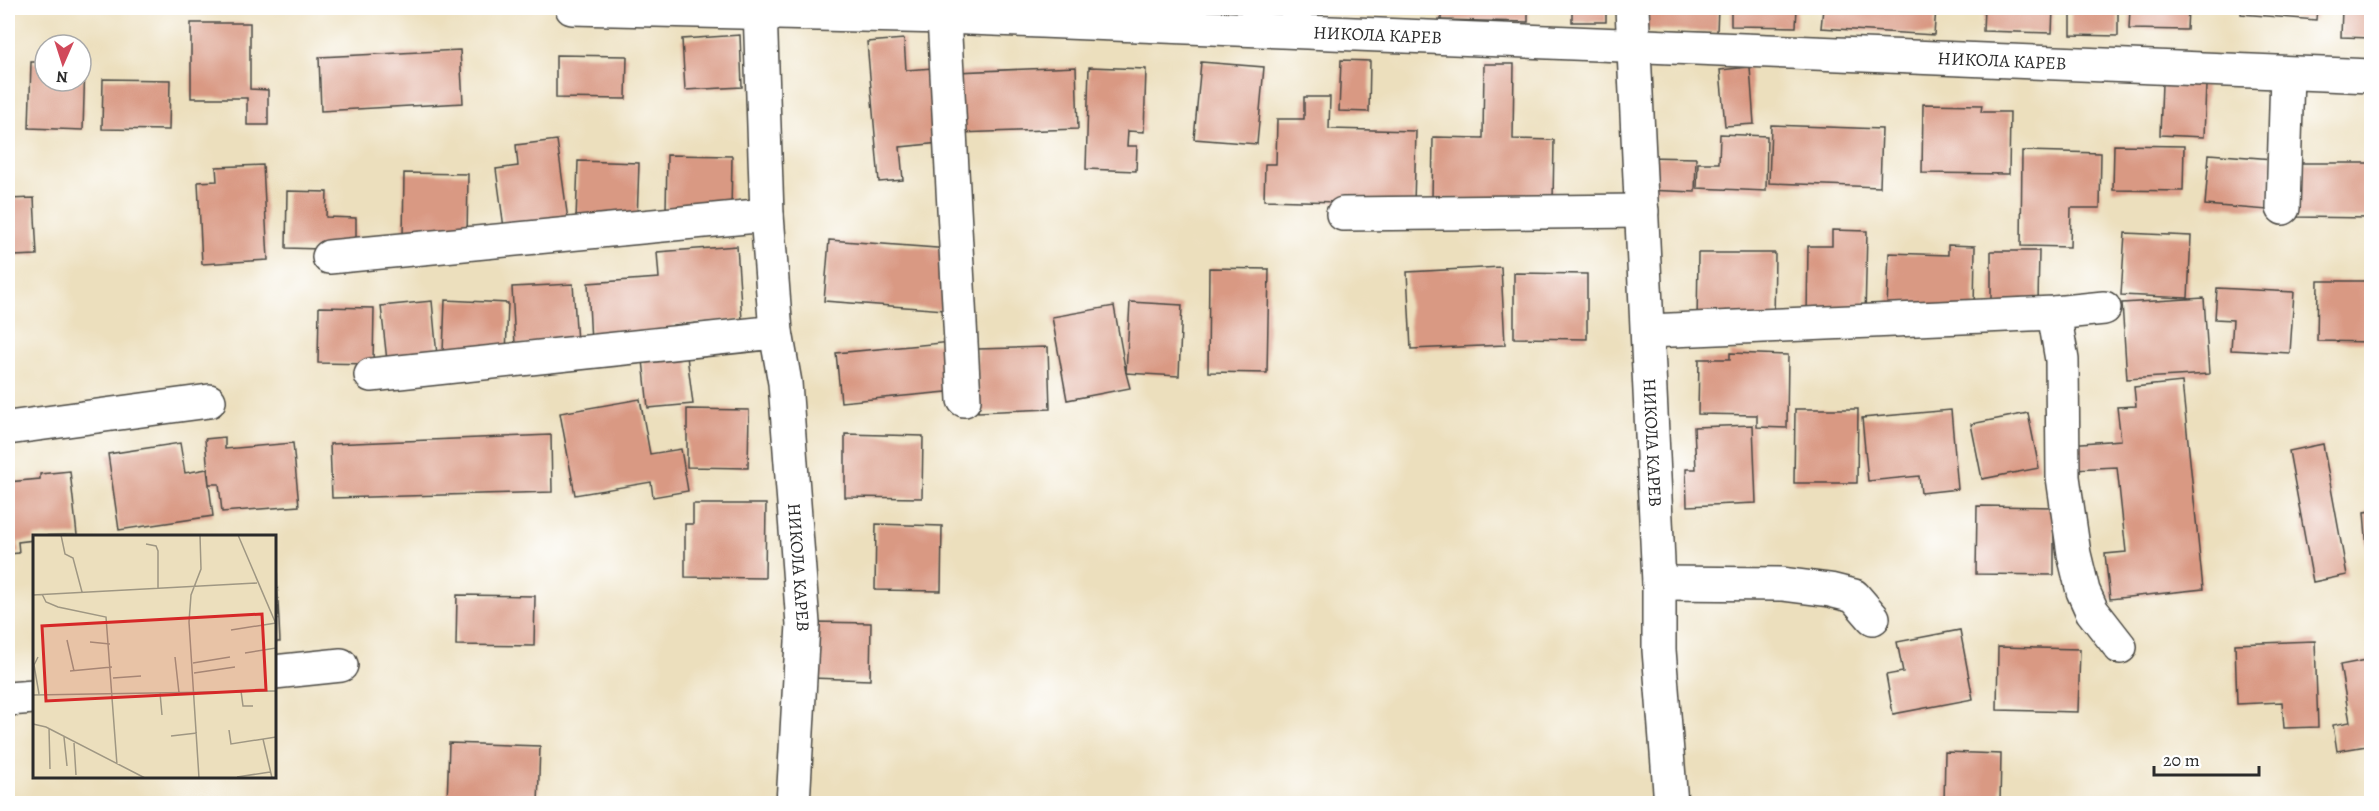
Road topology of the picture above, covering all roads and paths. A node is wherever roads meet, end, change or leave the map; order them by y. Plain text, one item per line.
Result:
1 (572, 8) edge
2 (1632, 8) edge
3 (760, 10) edge
4 (1027, 14) edge
5 (1141, 16) edge
6 (944, 17) junction
7 (1633, 44) junction
8 (2287, 74) junction
9 (2372, 76) edge
10 (2283, 208) dead end
11 (1642, 211) junction
12 (1343, 214) dead end
13 (767, 215) junction
14 (329, 256) dead end
15 (2104, 308) dead end
16 (2055, 313) junction
17 (1648, 331) junction
18 (776, 332) junction
19 (371, 375) dead end
20 (964, 400) dead end
21 (209, 401) dead end
22 (8, 428) edge
23 (1659, 583) junction
24 (1874, 618) dead end
25 (2120, 647) dead end
26 (341, 665) dead end
27 (276, 672) edge
28 (33, 697) edge
29 (8, 699) edge
30 (793, 804) edge
31 (1671, 804) edge

1 - 3 street, НИКОЛА КАРЕВ
2 - 7 street
3 - 6 street, НИКОЛА КАРЕВ
3 - 13 street, НИКОЛА КАРЕВ
4 - 5 street, НИКОЛА КАРЕВ
4 - 6 street, НИКОЛА КАРЕВ
5 - 7 street, НИКОЛА КАРЕВ
6 - 20 street
7 - 8 street, НИКОЛА КАРЕВ
7 - 11 street, НИКОЛА КАРЕВ
8 - 9 street, НИКОЛА КАРЕВ
8 - 10 street
11 - 12 street
11 - 17 street, НИКОЛА КАРЕВ
13 - 14 street
13 - 18 street, НИКОЛА КАРЕВ
15 - 16 street
16 - 17 street
16 - 25 street
17 - 23 street, НИКОЛА КАРЕВ
18 - 19 street
18 - 30 street, НИКОЛА КАРЕВ
21 - 22 street
23 - 24 street
23 - 31 street, НИКОЛА КАРЕВ
26 - 27 street
28 - 29 street

